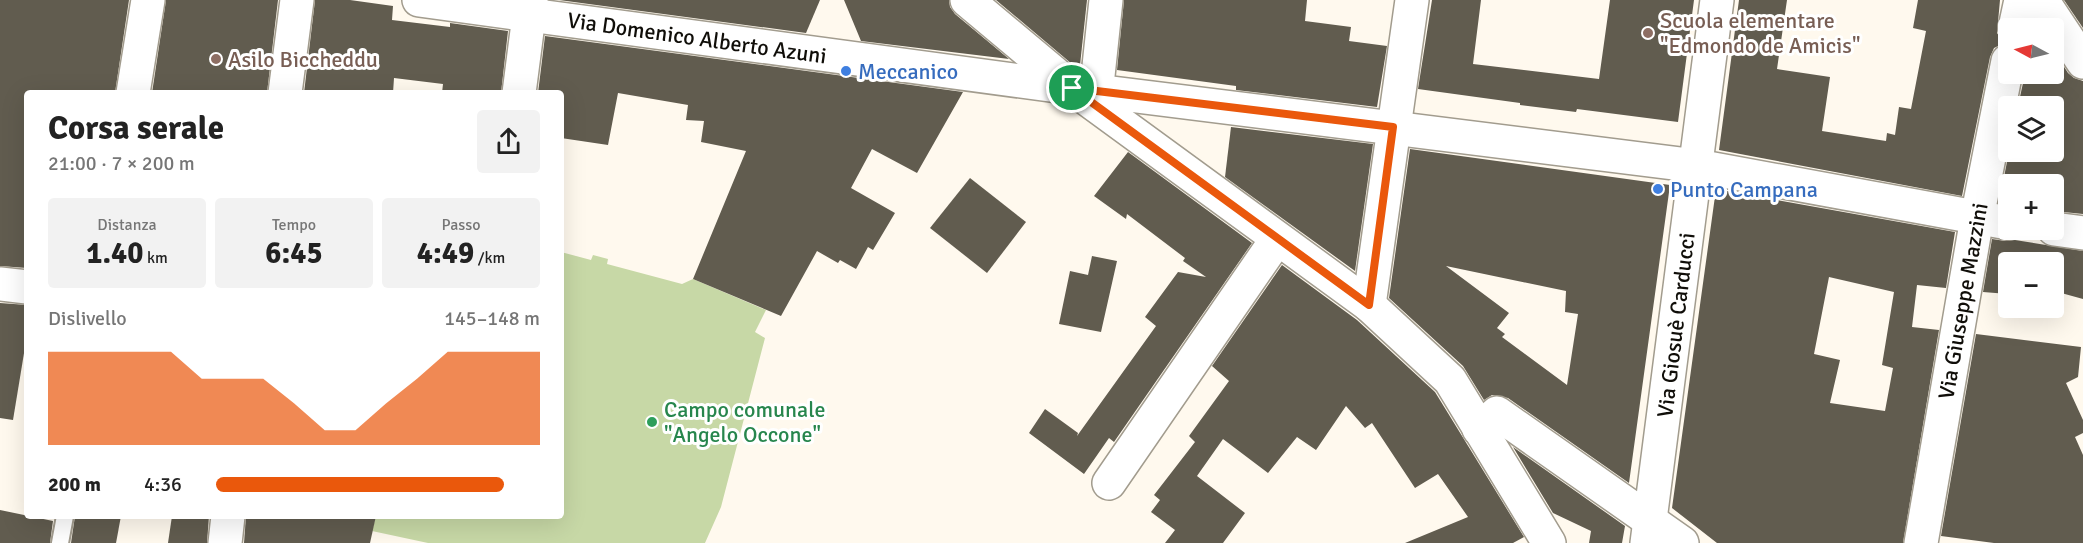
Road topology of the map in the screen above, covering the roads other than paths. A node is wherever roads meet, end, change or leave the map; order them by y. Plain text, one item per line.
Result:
1 (148, 0) edge
2 (297, 0) edge
3 (419, 0) edge
4 (967, 0) edge
5 (1106, 0) edge
6 (1412, 0) edge
7 (1717, 0) edge
8 (2021, 0) edge
9 (2042, 0) edge
10 (530, 8) edge
11 (2017, 18) edge
12 (2083, 62) edge
13 (2003, 84) edge
14 (133, 90) edge
15 (285, 90) edge
16 (519, 90) edge
17 (1088, 94) junction
18 (1393, 127) junction
19 (1697, 166) junction
20 (1977, 218) junction
21 (1998, 221) edge
22 (2064, 230) edge
23 (2083, 233) edge
24 (1277, 239) junction
25 (0, 284) edge
26 (24, 287) edge
27 (1369, 305) junction
28 (1479, 429) junction
29 (1108, 483) dead end
30 (64, 519) edge
31 (228, 519) edge
32 (1648, 531) edge
33 (1547, 542) edge
34 (60, 543) edge
35 (225, 543) edge
36 (1682, 543) edge
37 (1921, 543) edge

1 - 14 street
2 - 15 street
3 - 10 street, Via Domenico Alberto Azuni
4 - 17 street
5 - 17 street
6 - 18 street
7 - 19 street, Via Giosuè Carducci
8 - 11 street
9 - 12 street
10 - 16 street
10 - 17 street, Via Domenico Alberto Azuni
13 - 20 street, Via Giuseppe Mazzini
17 - 18 street, Via Domenico Alberto Azuni
17 - 24 street
18 - 19 street, Via Domenico Alberto Azuni
18 - 27 street
19 - 20 street, Via Domenico Alberto Azuni
19 - 32 street, Via Giosuè Carducci
20 - 21 street, Via Domenico Alberto Azuni
20 - 37 street, Via Giuseppe Mazzini
22 - 23 street
24 - 27 street
24 - 29 street
25 - 26 street
27 - 28 street
28 - 32 street
28 - 33 street
30 - 34 lane
31 - 35 street
32 - 36 street

